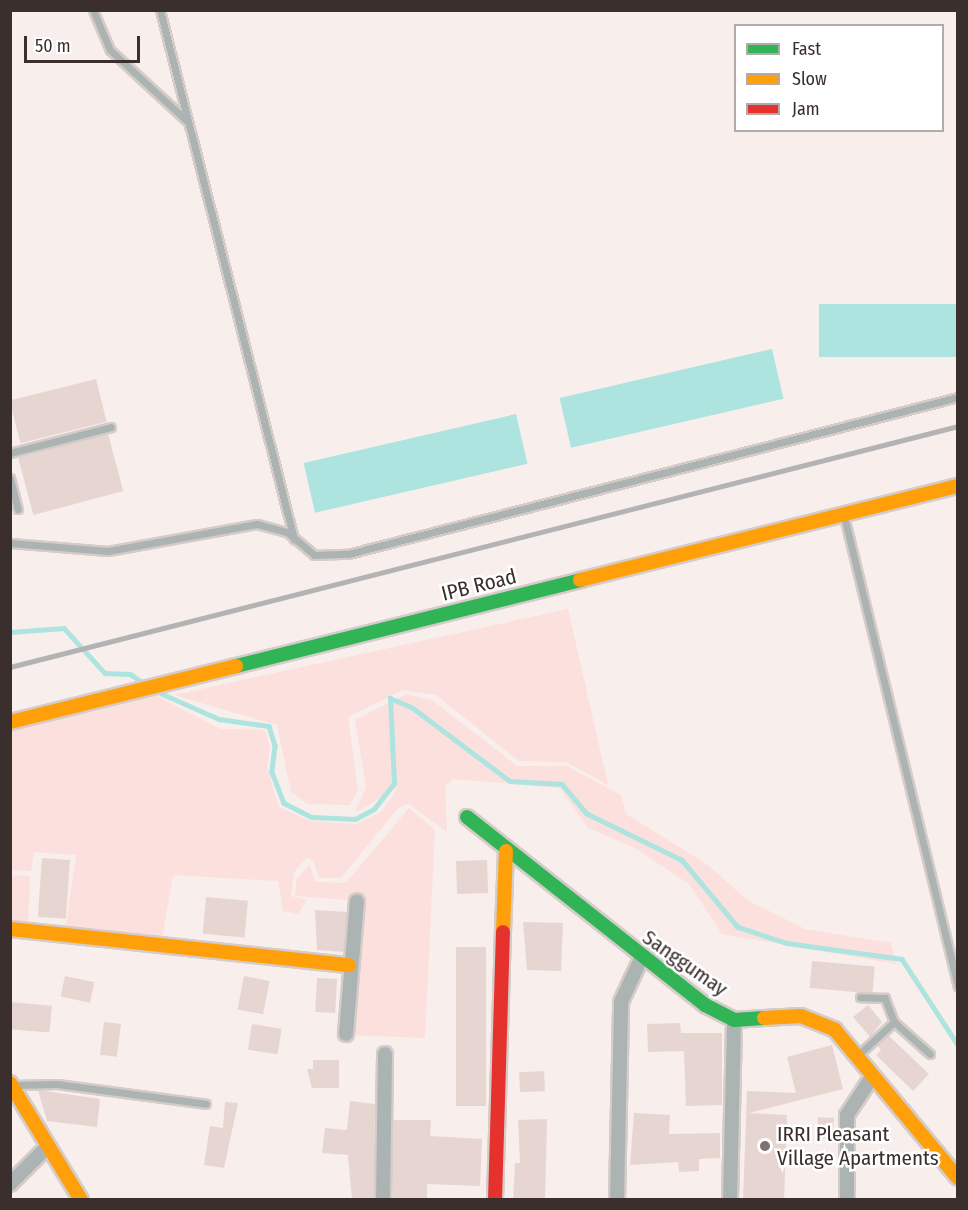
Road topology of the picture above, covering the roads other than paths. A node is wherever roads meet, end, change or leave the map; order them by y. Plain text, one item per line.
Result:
1 (93, 10) edge
2 (160, 10) edge
3 (188, 122) junction
4 (957, 397) edge
5 (111, 427) dead end
6 (10, 453) edge
7 (10, 478) edge
8 (957, 486) edge
9 (18, 509) dead end
10 (844, 515) junction
11 (294, 539) junction
12 (10, 543) edge
13 (10, 722) edge
14 (467, 817) dead end
15 (506, 851) junction
16 (357, 901) dead end
17 (10, 929) edge
18 (641, 959) junction
19 (349, 965) junction
20 (957, 986) edge
21 (860, 997) dead end
22 (734, 1020) junction
23 (894, 1022) junction
24 (346, 1034) dead end
25 (385, 1054) dead end
26 (930, 1054) dead end
27 (856, 1057) junction
28 (872, 1077) junction
29 (11, 1084) edge
30 (206, 1104) dead end
31 (16, 1106) edge
32 (45, 1149) junction
33 (957, 1178) edge
34 (10, 1184) edge
35 (81, 1200) edge
36 (383, 1200) edge
37 (495, 1200) edge
38 (617, 1200) edge
39 (730, 1200) edge
40 (847, 1200) edge

1 - 3 lane
2 - 3 lane
3 - 11 lane
4 - 11 lane
5 - 6 lane
7 - 9 lane
8 - 10 street, IPB Road
10 - 13 street, IPB Road
10 - 20 lane
11 - 12 lane
14 - 15 street, Sanggumay
15 - 18 street, Sanggumay
15 - 37 street
16 - 19 street
17 - 19 street
18 - 22 street, Sanggumay
18 - 38 street
19 - 24 street
21 - 23 lane
22 - 27 street, Sanggumay
22 - 39 street
23 - 26 lane
23 - 27 lane
25 - 36 street
27 - 28 street, Sanggumay
28 - 33 street, Sanggumay
28 - 40 street
29 - 30 lane
29 - 31 street
31 - 32 street
32 - 34 street
32 - 35 street

